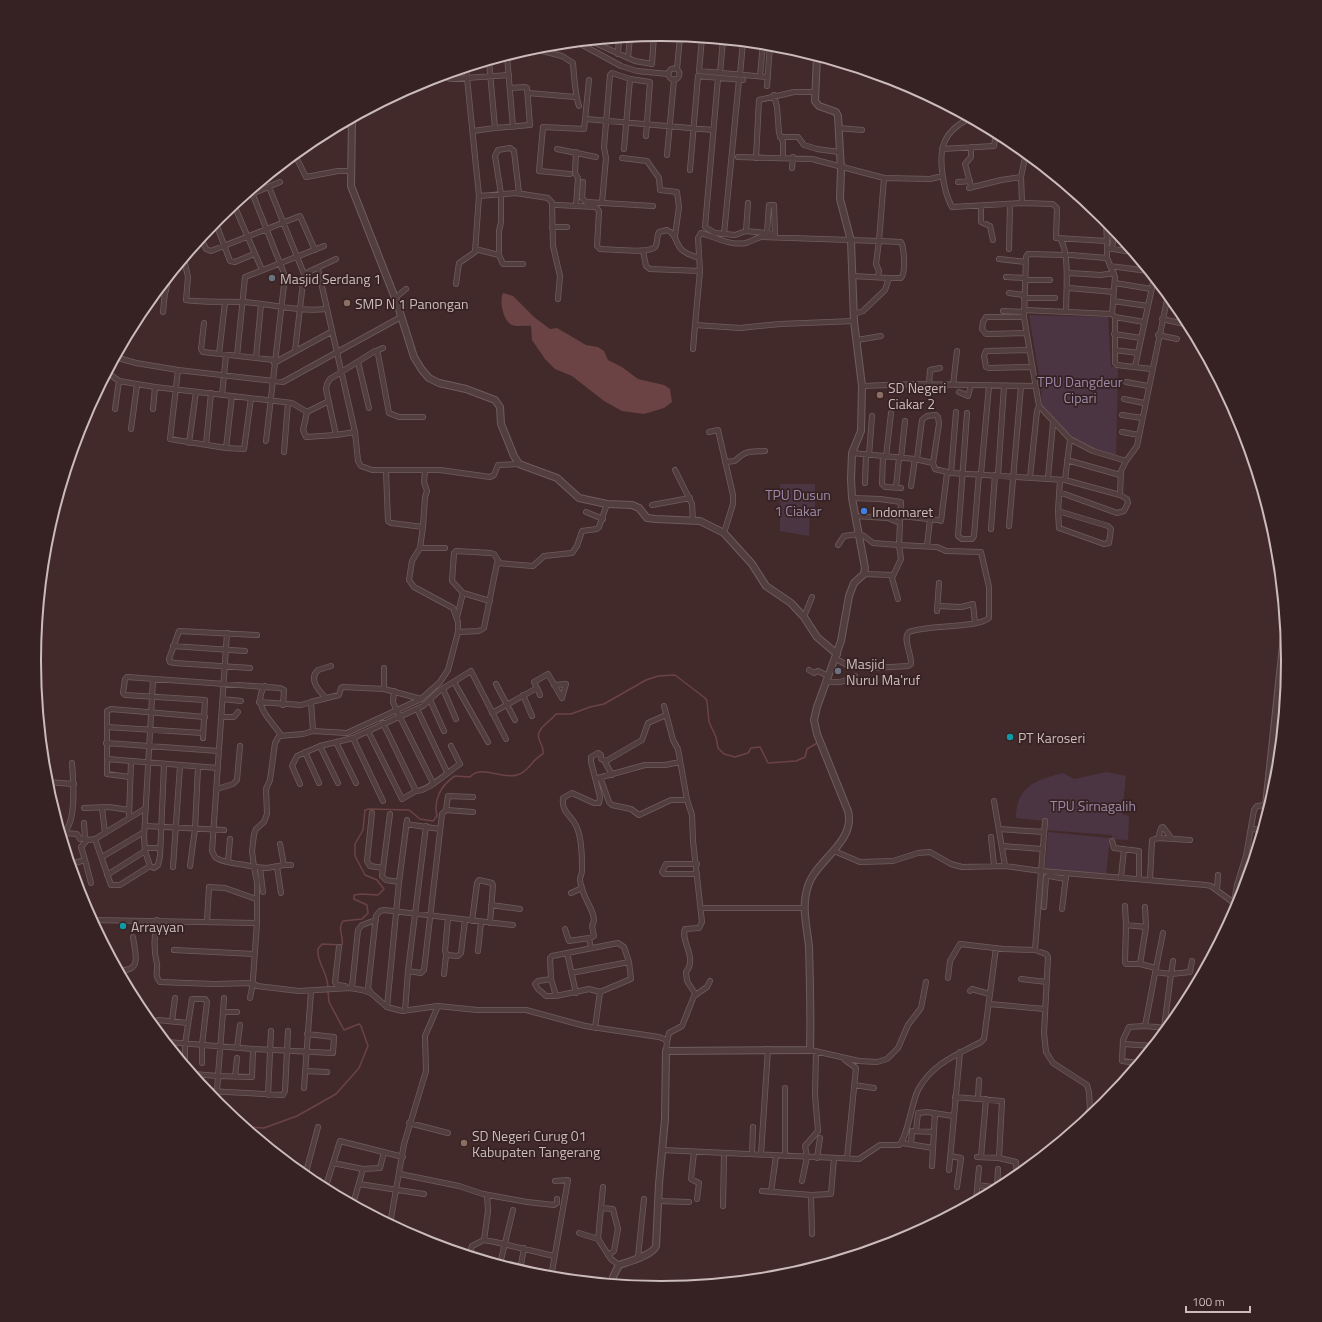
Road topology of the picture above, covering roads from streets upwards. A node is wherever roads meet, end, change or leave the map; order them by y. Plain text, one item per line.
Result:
1 (654, 41) edge
2 (680, 41) edge
3 (619, 42) edge
4 (630, 42) edge
5 (702, 42) edge
6 (599, 44) edge
7 (722, 44) edge
8 (592, 45) edge
9 (584, 46) edge
10 (743, 46) edge
11 (590, 49) junction
12 (762, 50) edge
13 (770, 51) edge
14 (546, 52) edge
15 (618, 54) junction
16 (628, 58) junction
17 (507, 61) edge
18 (817, 61) edge
19 (489, 66) edge
20 (677, 69) junction
21 (466, 73) edge
22 (668, 74) junction
23 (509, 75) junction
24 (719, 75) junction
25 (490, 76) junction
26 (760, 76) junction
27 (768, 77) junction
28 (451, 78) edge
29 (467, 78) junction
30 (740, 78) junction
31 (630, 79) junction
32 (589, 80) dead end
33 (674, 80) junction
34 (767, 86) dead end
35 (510, 88) junction
36 (815, 92) junction
37 (528, 93) junction
38 (774, 95) junction
39 (575, 97) junction
40 (579, 106) dead end
41 (586, 119) junction
42 (606, 120) junction
43 (965, 121) edge
44 (626, 122) junction
45 (352, 124) edge
46 (647, 124) junction
47 (670, 126) junction
48 (513, 127) junction
49 (495, 128) junction
50 (694, 128) junction
51 (838, 128) junction
52 (714, 130) junction
53 (862, 130) dead end
54 (473, 131) junction
55 (646, 136) dead end
56 (780, 137) junction
57 (995, 139) edge
58 (971, 147) junction
59 (557, 149) dead end
60 (624, 149) dead end
61 (942, 149) junction
62 (576, 152) junction
63 (839, 152) junction
64 (667, 155) dead end
65 (596, 157) dead end
66 (738, 157) dead end
67 (793, 157) junction
68 (622, 158) dead end
69 (756, 158) junction
70 (783, 158) junction
71 (1025, 159) edge
72 (297, 160) edge
73 (841, 165) junction
74 (792, 168) dead end
75 (690, 170) dead end
76 (350, 171) junction
77 (570, 174) dead end
78 (943, 176) junction
79 (1022, 176) junction
80 (884, 178) junction
81 (970, 181) junction
82 (280, 182) dead end
83 (583, 182) dead end
84 (958, 182) dead end
85 (269, 187) junction
86 (258, 190) edge
87 (253, 194) edge
88 (501, 194) junction
89 (522, 194) junction
90 (479, 196) junction
91 (552, 203) junction
92 (602, 203) junction
93 (748, 203) dead end
94 (1022, 203) junction
95 (1010, 204) junction
96 (576, 206) junction
97 (653, 206) dead end
98 (981, 206) junction
99 (236, 210) edge
100 (283, 222) junction
101 (552, 227) junction
102 (567, 227) dead end
103 (218, 228) edge
104 (266, 229) junction
105 (746, 231) junction
106 (1107, 231) edge
107 (767, 233) junction
108 (724, 234) junction
109 (675, 236) junction
110 (247, 237) junction
111 (1113, 237) edge
112 (1060, 239) junction
113 (992, 240) dead end
114 (851, 241) junction
115 (879, 241) junction
116 (1107, 241) junction
117 (204, 243) edge
118 (224, 246) junction
119 (324, 246) dead end
120 (1109, 248) junction
121 (475, 249) junction
122 (1009, 249) dead end
123 (1125, 249) edge
124 (315, 250) junction
125 (643, 251) junction
126 (254, 254) junction
127 (499, 255) junction
128 (1068, 255) junction
129 (297, 256) junction
130 (700, 258) junction
131 (1107, 258) junction
132 (336, 259) dead end
133 (999, 259) dead end
134 (280, 262) junction
135 (1026, 262) junction
136 (185, 264) edge
137 (522, 264) dead end
138 (1110, 266) junction
139 (318, 268) junction
140 (262, 270) junction
141 (1142, 270) edge
142 (700, 271) junction
143 (1069, 272) dead end
144 (1114, 273) junction
145 (304, 274) junction
146 (853, 276) junction
147 (1006, 276) dead end
148 (878, 277) junction
149 (889, 278) junction
150 (1025, 279) junction
151 (1050, 280) dead end
152 (1115, 283) junction
153 (1153, 283) edge
154 (456, 284) dead end
155 (166, 288) edge
156 (1069, 288) dead end
157 (1151, 289) junction
158 (406, 290) dead end
159 (165, 292) joint
160 (1114, 292) junction
161 (1009, 293) dead end
162 (1024, 296) junction
163 (395, 298) junction
164 (1055, 298) dead end
165 (558, 299) dead end
166 (1113, 301) junction
167 (243, 302) junction
168 (225, 303) junction
169 (1166, 303) edge
170 (261, 304) junction
171 (1148, 306) junction
172 (280, 307) junction
173 (299, 309) junction
174 (326, 309) junction
175 (1003, 310) dead end
176 (163, 312) dead end
177 (1066, 312) junction
178 (1024, 313) junction
179 (854, 314) junction
180 (1114, 316) junction
181 (401, 317) junction
182 (1162, 319) junction
183 (854, 321) junction
184 (1144, 322) junction
185 (204, 323) dead end
186 (1181, 323) edge
187 (695, 325) junction
188 (331, 332) junction
189 (1026, 333) junction
190 (1114, 334) junction
191 (1158, 335) junction
192 (881, 336) dead end
193 (1141, 338) junction
194 (1177, 339) dead end
195 (857, 340) junction
196 (383, 348) dead end
197 (693, 349) dead end
198 (1029, 350) junction
199 (1114, 350) junction
200 (376, 351) junction
201 (295, 352) junction
202 (337, 352) junction
203 (956, 352) dead end
204 (1138, 353) junction
205 (219, 354) junction
206 (226, 355) junction
207 (237, 356) junction
208 (256, 358) junction
209 (120, 359) edge
210 (274, 361) junction
211 (358, 362) junction
212 (1032, 367) junction
213 (1135, 367) junction
214 (940, 368) dead end
215 (1152, 369) junction
216 (178, 370) junction
217 (342, 372) junction
218 (111, 375) edge
219 (225, 375) junction
220 (119, 381) junction
221 (272, 381) junction
222 (1126, 382) dead end
223 (929, 384) junction
224 (138, 385) junction
225 (953, 385) junction
226 (971, 385) junction
227 (862, 386) junction
228 (989, 386) junction
229 (1004, 386) junction
230 (1021, 386) junction
231 (1035, 386) junction
232 (1148, 386) junction
233 (155, 387) junction
234 (176, 390) junction
235 (196, 392) junction
236 (960, 392) dead end
237 (211, 393) junction
238 (222, 394) junction
239 (232, 396) junction
240 (251, 398) junction
241 (1124, 400) dead end
242 (270, 401) junction
243 (329, 401) junction
244 (288, 403) junction
245 (1144, 403) junction
246 (1039, 406) junction
247 (368, 408) dead end
248 (115, 409) dead end
249 (153, 409) dead end
250 (307, 412) junction
251 (891, 412) dead end
252 (956, 412) dead end
253 (967, 413) dead end
254 (1122, 415) dead end
255 (872, 416) dead end
256 (423, 417) dead end
257 (1142, 418) junction
258 (905, 421) dead end
259 (1053, 423) junction
260 (131, 429) dead end
261 (355, 432) junction
262 (709, 432) dead end
263 (1122, 432) dead end
264 (336, 435) junction
265 (1139, 435) junction
266 (1070, 439) junction
267 (266, 441) dead end
268 (189, 443) junction
269 (206, 445) junction
270 (226, 448) junction
271 (765, 451) dead end
272 (284, 452) dead end
273 (852, 452) junction
274 (868, 455) junction
275 (884, 456) junction
276 (900, 458) junction
277 (916, 459) junction
278 (1067, 460) junction
279 (1126, 461) junction
280 (725, 462) junction
281 (519, 464) junction
282 (933, 464) junction
283 (386, 470) junction
284 (675, 470) dead end
285 (425, 471) junction
286 (949, 473) junction
287 (963, 474) junction
288 (980, 474) junction
289 (997, 475) junction
290 (1120, 475) junction
291 (1013, 476) junction
292 (1030, 477) junction
293 (1048, 478) junction
294 (1063, 480) junction
295 (865, 483) dead end
296 (911, 486) dead end
297 (1059, 492) junction
298 (1120, 495) junction
299 (690, 498) junction
300 (852, 498) junction
301 (607, 504) junction
302 (652, 505) dead end
303 (1058, 511) junction
304 (586, 512) dead end
305 (855, 516) junction
306 (901, 516) junction
307 (603, 519) junction
308 (930, 519) junction
309 (693, 521) junction
310 (900, 523) junction
311 (1009, 526) dead end
312 (424, 527) junction
313 (991, 529) dead end
314 (724, 533) junction
315 (859, 534) junction
316 (838, 545) dead end
317 (899, 545) junction
318 (927, 546) junction
319 (420, 548) junction
320 (445, 548) dead end
321 (499, 562) junction
322 (864, 574) junction
323 (893, 575) junction
324 (939, 583) dead end
325 (463, 593) junction
326 (812, 597) dead end
327 (898, 599) dead end
328 (490, 601) junction
329 (457, 617) junction
330 (804, 617) junction
331 (975, 623) junction
332 (458, 632) junction
333 (227, 633) junction
334 (258, 635) dead end
335 (173, 646) junction
336 (226, 649) junction
337 (245, 651) dead end
338 (836, 656) junction
339 (225, 666) junction
340 (331, 666) dead end
341 (1281, 666) edge
342 (250, 668) dead end
343 (384, 668) dead end
344 (809, 670) dead end
345 (855, 676) dead end
346 (827, 678) junction
347 (153, 680) junction
348 (454, 682) junction
349 (224, 684) junction
350 (496, 684) dead end
351 (554, 685) dead end
352 (265, 686) junction
353 (536, 688) junction
354 (384, 689) junction
355 (443, 689) junction
356 (394, 691) junction
357 (523, 695) junction
358 (540, 695) dead end
359 (152, 697) junction
360 (326, 698) junction
361 (421, 699) junction
362 (223, 700) junction
363 (430, 700) junction
364 (241, 701) dead end
365 (259, 702) junction
366 (311, 702) junction
367 (507, 704) junction
368 (283, 705) junction
369 (664, 706) dead end
370 (417, 709) junction
371 (398, 710) junction
372 (151, 712) junction
373 (238, 712) dead end
374 (492, 713) junction
375 (666, 714) junction
376 (532, 716) dead end
377 (205, 717) junction
378 (222, 717) junction
379 (400, 717) junction
380 (456, 719) dead end
381 (515, 720) dead end
382 (383, 723) junction
383 (107, 727) junction
384 (151, 729) junction
385 (313, 731) junction
386 (368, 731) junction
387 (444, 731) dead end
388 (1274, 731) junction
389 (1277, 731) edge
390 (281, 735) junction
391 (353, 738) junction
392 (506, 739) dead end
393 (336, 742) junction
394 (488, 742) dead end
395 (106, 743) junction
396 (240, 746) dead end
397 (320, 746) junction
398 (452, 746) dead end
399 (149, 747) junction
400 (219, 751) junction
401 (305, 752) junction
402 (107, 759) junction
403 (131, 762) junction
404 (605, 762) junction
405 (680, 762) junction
406 (72, 763) dead end
407 (148, 763) junction
408 (164, 765) junction
409 (180, 766) junction
410 (198, 767) junction
411 (218, 768) junction
412 (447, 772) junction
413 (1271, 772) edge
414 (612, 775) junction
415 (600, 777) junction
416 (130, 778) junction
417 (594, 779) junction
418 (53, 783) edge
419 (319, 783) dead end
420 (338, 783) dead end
421 (356, 783) dead end
422 (433, 783) junction
423 (74, 784) junction
424 (300, 784) dead end
425 (217, 789) junction
426 (416, 791) junction
427 (473, 797) dead end
428 (687, 800) junction
429 (383, 801) dead end
430 (994, 801) dead end
431 (1264, 805) edge
432 (84, 808) dead end
433 (102, 808) junction
434 (146, 808) junction
435 (129, 810) junction
436 (446, 810) junction
437 (474, 812) dead end
438 (372, 813) dead end
439 (390, 814) dead end
440 (129, 817) junction
441 (1045, 821) dead end
442 (84, 823) dead end
443 (145, 826) junction
444 (426, 826) junction
445 (160, 827) junction
446 (176, 827) junction
447 (196, 829) junction
448 (440, 829) junction
449 (999, 829) junction
450 (1252, 829) junction
451 (65, 830) edge
452 (214, 830) junction
453 (224, 830) dead end
454 (1257, 830) edge
455 (144, 832) junction
456 (1044, 832) junction
457 (66, 833) edge
458 (105, 833) junction
459 (991, 837) dead end
460 (1158, 838) junction
461 (86, 839) junction
462 (95, 839) junction
463 (230, 839) dead end
464 (1172, 839) junction
465 (1190, 840) dead end
466 (1112, 841) dead end
467 (280, 844) dead end
468 (1002, 846) junction
469 (160, 848) junction
470 (145, 849) junction
471 (1042, 849) junction
472 (1124, 849) junction
473 (834, 851) junction
474 (102, 858) junction
475 (85, 860) junction
476 (228, 862) junction
477 (75, 863) edge
478 (696, 864) junction
479 (284, 865) junction
480 (291, 865) dead end
481 (994, 865) junction
482 (150, 866) junction
483 (190, 866) dead end
484 (1005, 866) junction
485 (173, 867) dead end
486 (254, 867) junction
487 (277, 867) junction
488 (260, 868) junction
489 (383, 868) junction
490 (1041, 871) junction
491 (1067, 873) junction
492 (697, 874) junction
493 (107, 875) junction
494 (1218, 875) dead end
495 (1121, 877) junction
496 (1139, 878) junction
497 (1066, 879) junction
498 (1150, 879) junction
499 (399, 882) junction
500 (91, 883) dead end
501 (582, 888) junction
502 (1217, 890) junction
503 (263, 892) dead end
504 (280, 893) dead end
505 (571, 893) dead end
506 (1236, 894) edge
507 (256, 899) junction
508 (1232, 902) edge
509 (491, 906) junction
510 (1125, 906) dead end
511 (1044, 907) dead end
512 (1145, 907) dead end
513 (702, 908) junction
514 (804, 908) junction
515 (520, 909) dead end
516 (1062, 909) dead end
517 (397, 912) junction
518 (415, 914) junction
519 (431, 916) junction
520 (448, 918) junction
521 (98, 920) edge
522 (157, 920) junction
523 (376, 920) junction
524 (465, 920) junction
525 (207, 921) junction
526 (472, 921) junction
527 (481, 922) junction
528 (257, 923) junction
529 (490, 923) junction
530 (513, 925) dead end
531 (1126, 925) junction
532 (1146, 927) junction
533 (565, 930) dead end
534 (1163, 933) dead end
535 (133, 936) dead end
536 (589, 938) junction
537 (339, 947) dead end
538 (591, 948) junction
539 (996, 948) junction
540 (174, 950) dead end
541 (1035, 950) junction
542 (478, 951) dead end
543 (567, 953) junction
544 (254, 954) junction
545 (446, 955) junction
546 (1173, 961) dead end
547 (1192, 961) dead end
548 (630, 962) junction
549 (1140, 964) junction
550 (123, 970) edge
551 (1156, 970) junction
552 (408, 971) junction
553 (571, 973) junction
554 (444, 974) dead end
555 (1171, 974) junction
556 (948, 978) dead end
557 (551, 979) junction
558 (1021, 979) dead end
559 (710, 981) dead end
560 (926, 982) dead end
561 (1047, 982) junction
562 (253, 983) junction
563 (352, 987) junction
564 (368, 988) junction
565 (970, 990) dead end
566 (311, 991) junction
567 (600, 992) junction
568 (371, 993) junction
569 (576, 993) junction
570 (990, 994) junction
571 (696, 995) junction
572 (556, 996) junction
573 (175, 998) dead end
574 (224, 998) dead end
575 (250, 998) dead end
576 (989, 1004) junction
577 (438, 1006) junction
578 (387, 1007) junction
579 (1045, 1009) junction
580 (405, 1011) junction
581 (223, 1012) junction
582 (237, 1012) dead end
583 (1166, 1020) edge
584 (157, 1021) edge
585 (172, 1021) junction
586 (188, 1023) junction
587 (240, 1025) dead end
588 (1145, 1026) junction
589 (595, 1028) junction
590 (1161, 1028) edge
591 (271, 1031) dead end
592 (288, 1031) dead end
593 (307, 1034) junction
594 (666, 1042) junction
595 (173, 1043) edge
596 (185, 1044) junction
597 (202, 1044) junction
598 (1123, 1044) junction
599 (1147, 1046) edge
600 (219, 1047) junction
601 (237, 1048) junction
602 (253, 1049) junction
603 (768, 1049) junction
604 (271, 1050) junction
605 (813, 1050) junction
606 (287, 1051) junction
607 (666, 1051) junction
608 (960, 1052) junction
609 (306, 1053) junction
610 (185, 1058) edge
611 (237, 1058) dead end
612 (842, 1058) junction
613 (1133, 1062) edge
614 (202, 1063) dead end
615 (305, 1071) junction
616 (327, 1072) dead end
617 (199, 1075) edge
618 (218, 1076) junction
619 (235, 1077) junction
620 (979, 1080) dead end
621 (854, 1085) junction
622 (304, 1088) dead end
623 (785, 1088) dead end
624 (874, 1088) dead end
625 (217, 1092) joint
626 (268, 1095) junction
627 (955, 1097) junction
628 (978, 1098) junction
629 (986, 1099) junction
630 (1090, 1108) edge
631 (935, 1113) junction
632 (953, 1116) junction
633 (410, 1123) junction
634 (318, 1127) dead end
635 (753, 1127) dead end
636 (916, 1131) junction
637 (934, 1132) junction
638 (448, 1133) dead end
639 (820, 1138) dead end
640 (902, 1143) junction
641 (911, 1144) junction
642 (933, 1148) junction
643 (662, 1150) junction
644 (384, 1152) junction
645 (694, 1152) junction
646 (724, 1153) junction
647 (752, 1154) junction
648 (761, 1154) junction
649 (776, 1156) junction
650 (785, 1156) junction
651 (950, 1156) junction
652 (403, 1157) junction
653 (806, 1157) junction
654 (817, 1158) junction
655 (834, 1158) junction
656 (847, 1158) junction
657 (999, 1158) junction
658 (333, 1163) junction
659 (932, 1166) dead end
660 (979, 1168) dead end
661 (363, 1169) junction
662 (998, 1169) dead end
663 (1016, 1169) edge
664 (307, 1170) edge
665 (949, 1170) dead end
666 (400, 1174) junction
667 (555, 1181) dead end
668 (802, 1181) dead end
669 (998, 1181) edge
670 (326, 1183) edge
671 (359, 1184) junction
672 (978, 1185) junction
673 (957, 1187) dead end
674 (989, 1187) edge
675 (603, 1188) dead end
676 (397, 1190) junction
677 (762, 1191) dead end
678 (771, 1192) junction
679 (424, 1194) dead end
680 (977, 1194) edge
681 (487, 1195) junction
682 (811, 1195) junction
683 (354, 1199) edge
684 (557, 1199) dead end
685 (644, 1199) dead end
686 (698, 1199) dead end
687 (658, 1202) junction
688 (689, 1202) dead end
689 (723, 1206) dead end
690 (601, 1208) junction
691 (513, 1210) dead end
692 (391, 1219) edge
693 (579, 1232) dead end
694 (812, 1234) dead end
695 (598, 1239) junction
696 (484, 1240) junction
697 (506, 1244) junction
698 (524, 1248) junction
699 (470, 1251) edge
700 (608, 1255) junction
701 (554, 1256) junction
702 (638, 1257) junction
703 (501, 1260) edge
704 (619, 1264) junction
705 (521, 1265) edge
706 (552, 1271) edge
707 (613, 1279) edge

1 - 16 street
2 - 20 street
3 - 15 street
4 - 16 street
5 - 24 street
6 - 15 street
7 - 24 street
8 - 11 street
9 - 11 street
10 - 30 street
11 - 22 street
12 - 26 street
13 - 27 street
14 - 39 street
15 - 16 street
17 - 23 street
18 - 36 street
19 - 25 street
20 - 22 street
20 - 33 street
21 - 29 street
22 - 33 street
23 - 25 street
23 - 35 street
24 - 30 street
24 - 50 street
24 - 52 street
25 - 29 street
25 - 49 street
26 - 27 street
26 - 30 street
27 - 34 street
28 - 29 street
29 - 54 street
30 - 108 street
31 - 42 street
31 - 44 street
31 - 46 street
32 - 41 street
33 - 47 street
35 - 37 street
35 - 48 street
36 - 38 street
36 - 51 street
37 - 39 street
37 - 48 street
38 - 56 street
38 - 69 street
39 - 40 street
41 - 42 street
41 - 77 street
42 - 44 street
42 - 92 street
43 - 61 street
44 - 46 street
44 - 60 street
45 - 76 street
46 - 47 street
46 - 55 street
47 - 50 street
47 - 64 street
48 - 49 street
49 - 54 street
50 - 52 street
50 - 75 street
51 - 53 street
51 - 63 street
52 - 108 street
54 - 90 street
56 - 63 street
56 - 70 street
57 - 58 street
58 - 61 street
58 - 81 street
59 - 62 street
61 - 78 street
62 - 65 street
62 - 96 street
63 - 73 street
66 - 69 street
67 - 70 street
67 - 73 street
67 - 74 street
68 - 109 street
69 - 70 street
71 - 79 street
72 - 76 street
73 - 80 street
73 - 114 street
76 - 163 street
78 - 80 street
78 - 98 street
79 - 81 street
79 - 94 street
80 - 115 street
81 - 84 street
82 - 85 street
83 - 92 street
85 - 86 street
85 - 100 street
87 - 104 street
88 - 89 street
88 - 89 street
88 - 90 street
88 - 127 street
89 - 91 street
90 - 121 street
91 - 96 street
91 - 101 street
92 - 97 street
93 - 105 street
94 - 95 street
94 - 112 street
95 - 98 street
95 - 122 street
96 - 125 street
98 - 113 street
99 - 110 street
100 - 104 street
100 - 124 street
100 - 129 street
101 - 102 street
101 - 165 street
103 - 118 street
104 - 110 street
104 - 134 street
105 - 107 street
105 - 108 street
106 - 116 street
107 - 107 street
109 - 125 street
109 - 130 street
110 - 118 street
110 - 126 street
111 - 120 street
112 - 116 street
112 - 128 street
114 - 115 street
114 - 130 street
114 - 146 street
115 - 148 street
115 - 149 street
116 - 120 street
117 - 118 street
118 - 126 street
119 - 124 street
120 - 123 street
120 - 131 street
121 - 127 street
121 - 154 street
124 - 129 street
125 - 142 street
126 - 140 street
127 - 137 street
128 - 131 street
128 - 135 street
128 - 177 street
129 - 134 street
129 - 145 street
130 - 142 street
131 - 138 street
132 - 139 street
133 - 135 street
134 - 140 street
134 - 172 street
135 - 150 street
136 - 168 street
138 - 141 street
138 - 144 street
139 - 145 street
139 - 174 street
140 - 167 street
142 - 187 street
143 - 144 street
144 - 152 street
145 - 173 street
146 - 148 street
146 - 179 street
147 - 150 street
148 - 149 street
149 - 179 street
150 - 151 street
150 - 162 street
152 - 157 street
152 - 160 street
153 - 157 street
155 - 159 street
156 - 160 street
157 - 171 street
158 - 163 street
159 - 176 street
160 - 166 street
161 - 162 street
162 - 164 street
162 - 178 street
163 - 181 street
166 - 171 street
166 - 180 street
167 - 168 street
167 - 170 street
167 - 207 street
168 - 205 street
169 - 182 street
170 - 172 street
170 - 208 street
171 - 184 street
172 - 173 street
172 - 210 street
173 - 174 street
173 - 201 street
174 - 188 street
175 - 178 street
177 - 178 street
177 - 180 street
178 - 189 street
178 - 189 street
179 - 183 street
180 - 184 street
180 - 190 street
181 - 202 street
181 - 281 street
182 - 186 street
182 - 191 street
183 - 187 street
183 - 195 street
184 - 193 street
185 - 205 street
187 - 197 street
188 - 201 street
188 - 202 street
189 - 198 street
190 - 193 street
190 - 199 street
191 - 194 street
191 - 215 street
192 - 195 street
193 - 204 street
195 - 227 street
196 - 200 street
198 - 212 street
198 - 212 street
199 - 204 street
199 - 213 street
200 - 211 street
200 - 256 street
201 - 210 street
202 - 217 street
202 - 221 street
203 - 225 street
204 - 213 street
205 - 206 street
206 - 207 street
206 - 219 street
207 - 208 street
208 - 210 street
209 - 216 street
210 - 221 street
211 - 217 street
211 - 247 street
212 - 231 street
213 - 215 street
214 - 223 street
215 - 232 street
216 - 219 street
216 - 234 street
217 - 243 street
217 - 261 street
218 - 220 street
219 - 221 street
219 - 238 street
220 - 224 street
220 - 248 street
221 - 242 street
222 - 232 street
223 - 225 street
223 - 227 street
224 - 233 street
224 - 260 street
225 - 226 street
226 - 228 street
226 - 236 street
227 - 273 street
228 - 229 street
228 - 288 street
229 - 230 street
229 - 289 street
230 - 231 street
230 - 291 street
231 - 246 street
232 - 245 street
233 - 234 street
233 - 249 street
234 - 235 street
234 - 268 street
235 - 237 street
235 - 268 street
237 - 238 street
237 - 269 street
238 - 239 street
239 - 240 street
239 - 270 street
240 - 242 street
240 - 270 street
241 - 245 street
242 - 244 street
242 - 267 street
243 - 250 street
243 - 264 street
244 - 250 street
244 - 272 street
245 - 257 street
246 - 259 street
246 - 292 street
250 - 264 street
251 - 275 street
252 - 286 street
253 - 287 street
254 - 257 street
255 - 274 street
257 - 265 street
258 - 276 street
259 - 266 street
259 - 293 street
261 - 264 street
261 - 283 street
262 - 280 street
263 - 265 street
265 - 279 street
266 - 278 street
266 - 279 street
268 - 269 street
269 - 270 street
271 - 280 street
273 - 274 street
273 - 300 street
274 - 275 street
274 - 295 street
275 - 276 street
275 - 276 street
276 - 277 street
277 - 282 street
277 - 282 street
277 - 296 street
278 - 290 street
278 - 294 street
279 - 290 street
280 - 314 street
281 - 285 street
281 - 301 street
282 - 286 street
283 - 285 street
283 - 312 street
284 - 299 street
285 - 312 street
286 - 287 street
286 - 308 street
287 - 288 street
287 - 288 street
288 - 289 street
289 - 291 street
289 - 313 street
290 - 298 street
291 - 292 street
291 - 311 street
292 - 293 street
293 - 294 street
294 - 297 street
294 - 298 street
297 - 298 street
297 - 303 street
299 - 302 street
299 - 309 street
300 - 305 street
300 - 306 street
301 - 307 street
301 - 309 street
303 - 303 street
304 - 307 street
305 - 310 street
305 - 315 street
306 - 308 street
306 - 310 street
307 - 321 street
308 - 318 street
309 - 314 street
310 - 317 street
312 - 319 street
314 - 330 street
315 - 316 street
315 - 317 street
315 - 322 street
317 - 318 street
317 - 323 street
318 - 331 street
319 - 320 street
319 - 329 street
321 - 325 street
321 - 328 street
322 - 323 street
322 - 338 street
323 - 327 street
324 - 331 street
325 - 328 street
325 - 329 street
326 - 330 street
328 - 332 street
329 - 332 street
330 - 338 street
331 - 338 street
332 - 361 street
333 - 334 street
333 - 335 street
333 - 336 street
335 - 336 street
335 - 339 street
336 - 337 street
336 - 339 street
338 - 346 street
339 - 342 street
339 - 349 street
340 - 360 street
341 - 388 street
343 - 354 street
344 - 346 street
345 - 346 street
346 - 473 street
347 - 349 street
347 - 359 street
347 - 359 street
348 - 355 street
348 - 374 street
348 - 394 street
349 - 352 street
349 - 362 street
350 - 367 street
351 - 353 street
352 - 365 street
352 - 368 street
353 - 357 street
353 - 358 street
354 - 356 street
354 - 360 street
355 - 363 street
355 - 380 street
356 - 361 street
356 - 371 street
357 - 367 street
357 - 376 street
359 - 372 street
359 - 377 street
360 - 366 street
361 - 371 street
362 - 364 street
362 - 378 street
363 - 370 street
363 - 387 street
365 - 368 street
365 - 390 street
366 - 368 street
366 - 385 street
367 - 374 street
367 - 381 street
369 - 375 street
370 - 379 street
370 - 412 street
371 - 379 street
371 - 385 street
372 - 377 street
372 - 383 street
372 - 384 street
373 - 378 street
374 - 392 street
375 - 404 street
375 - 405 street
377 - 384 street
378 - 400 street
379 - 382 street
379 - 422 street
382 - 386 street
382 - 426 street
383 - 384 street
383 - 395 street
384 - 399 street
385 - 390 street
386 - 391 street
386 - 426 street
388 - 389 street
388 - 413 street
390 - 486 street
391 - 393 street
391 - 429 street
393 - 397 street
393 - 421 street
395 - 399 street
395 - 402 street
396 - 425 street
397 - 401 street
397 - 420 street
398 - 412 street
399 - 400 street
399 - 407 street
400 - 411 street
401 - 419 street
401 - 424 street
402 - 403 street
402 - 416 street
403 - 407 street
403 - 416 street
404 - 414 street
404 - 417 street
405 - 414 street
405 - 428 street
406 - 423 street
407 - 408 street
407 - 434 street
408 - 409 street
408 - 445 street
409 - 410 street
409 - 446 street
410 - 411 street
410 - 447 street
411 - 425 street
412 - 422 street
414 - 415 street
415 - 417 street
415 - 428 street
416 - 435 street
417 - 501 street
418 - 423 street
422 - 426 street
423 - 451 street
425 - 452 street
427 - 436 street
428 - 478 street
430 - 449 street
431 - 450 street
432 - 433 street
433 - 435 street
433 - 458 street
434 - 440 street
434 - 443 street
435 - 440 street
436 - 437 street
436 - 448 street
438 - 489 street
439 - 489 street
440 - 458 street
441 - 456 street
442 - 461 street
443 - 445 street
443 - 455 street
444 - 448 street
444 - 499 street
444 - 518 street
445 - 446 street
445 - 469 street
446 - 447 street
446 - 485 street
447 - 452 street
447 - 483 street
448 - 519 street
449 - 456 street
449 - 468 street
450 - 454 street
450 - 506 street
452 - 453 street
452 - 476 street
455 - 470 street
455 - 474 street
456 - 471 street
457 - 461 street
458 - 462 street
459 - 481 street
460 - 464 street
460 - 464 street
460 - 498 street
461 - 462 street
461 - 475 street
462 - 474 street
463 - 476 street
464 - 465 street
466 - 472 street
467 - 479 street
468 - 471 street
468 - 484 street
469 - 470 street
469 - 482 street
470 - 482 street
470 - 493 street
471 - 490 street
472 - 495 street
472 - 496 street
473 - 481 street
473 - 514 street
474 - 493 street
475 - 477 street
475 - 500 street
476 - 486 street
478 - 492 street
478 - 492 street
479 - 480 street
479 - 487 street
481 - 484 street
482 - 493 street
484 - 490 street
486 - 488 street
486 - 507 street
487 - 488 street
487 - 504 street
488 - 503 street
489 - 499 street
490 - 491 street
490 - 541 street
491 - 495 street
491 - 497 street
492 - 513 street
494 - 502 street
495 - 496 street
496 - 498 street
497 - 511 street
497 - 516 street
498 - 502 street
499 - 517 street
501 - 505 street
501 - 536 street
502 - 508 street
507 - 525 street
507 - 528 street
509 - 515 street
509 - 526 street
509 - 529 street
510 - 531 street
512 - 532 street
513 - 514 street
513 - 571 street
514 - 605 street
517 - 518 street
517 - 523 street
517 - 578 street
518 - 519 street
518 - 552 street
519 - 520 street
519 - 552 street
520 - 524 street
520 - 545 street
521 - 522 street
522 - 525 street
522 - 562 street
523 - 563 street
523 - 564 street
524 - 526 street
524 - 545 street
525 - 528 street
526 - 527 street
527 - 529 street
527 - 542 street
528 - 544 street
529 - 530 street
531 - 532 street
531 - 549 street
532 - 549 street
533 - 536 street
534 - 551 street
535 - 550 street
536 - 538 street
537 - 563 street
538 - 543 street
538 - 548 street
539 - 541 street
539 - 556 street
539 - 570 street
540 - 544 street
541 - 561 street
543 - 553 street
543 - 557 street
544 - 562 street
545 - 554 street
546 - 555 street
547 - 555 street
548 - 553 street
548 - 567 street
549 - 551 street
551 - 555 street
551 - 588 street
552 - 580 street
553 - 569 street
555 - 583 street
557 - 572 street
557 - 572 street
558 - 561 street
559 - 571 street
560 - 612 street
561 - 579 street
562 - 566 street
562 - 575 street
563 - 564 street
564 - 568 street
565 - 570 street
566 - 568 street
566 - 593 street
567 - 569 street
567 - 589 street
568 - 578 street
569 - 572 street
570 - 576 street
571 - 594 street
573 - 585 street
574 - 581 street
576 - 579 street
576 - 608 street
577 - 580 street
577 - 589 street
577 - 633 street
578 - 580 street
579 - 630 street
581 - 582 street
581 - 600 street
584 - 585 street
585 - 586 street
586 - 596 street
586 - 597 street
587 - 601 street
588 - 590 street
588 - 598 street
589 - 594 street
591 - 604 street
592 - 606 street
593 - 609 street
593 - 609 street
594 - 607 street
595 - 596 street
596 - 597 street
596 - 610 street
597 - 600 street
597 - 614 street
598 - 599 street
598 - 613 street
600 - 601 street
600 - 618 street
601 - 602 street
602 - 604 street
602 - 619 street
603 - 605 street
603 - 607 street
603 - 648 street
604 - 606 street
604 - 626 street
605 - 612 street
605 - 653 street
606 - 609 street
606 - 626 street
607 - 643 street
608 - 627 street
608 - 640 street
609 - 615 street
611 - 619 street
612 - 621 street
615 - 616 street
615 - 622 street
617 - 618 street
618 - 619 street
618 - 625 street
620 - 628 street
621 - 624 street
621 - 656 street
623 - 650 street
625 - 626 street
627 - 628 street
627 - 632 street
628 - 629 street
629 - 657 street
629 - 657 street
631 - 632 street
631 - 636 street
631 - 637 street
632 - 651 street
633 - 638 street
633 - 652 street
634 - 664 street
635 - 647 street
636 - 637 street
636 - 641 street
637 - 642 street
639 - 654 street
640 - 641 street
640 - 656 street
641 - 642 street
642 - 659 street
643 - 645 street
643 - 687 street
644 - 652 street
644 - 658 street
644 - 661 street
645 - 646 street
645 - 686 street
646 - 647 street
646 - 689 street
647 - 648 street
648 - 649 street
649 - 650 street
649 - 678 street
650 - 653 street
651 - 665 street
651 - 673 street
652 - 666 street
653 - 654 street
653 - 668 street
654 - 655 street
655 - 656 street
655 - 682 street
657 - 663 street
658 - 661 street
658 - 670 street
660 - 672 street
661 - 671 street
662 - 669 street
666 - 676 street
666 - 681 street
667 - 701 street
671 - 676 street
671 - 683 street
672 - 674 street
672 - 680 street
675 - 690 street
676 - 679 street
676 - 692 street
677 - 678 street
678 - 682 street
681 - 684 street
681 - 696 street
682 - 694 street
685 - 702 street
687 - 688 street
687 - 702 street
690 - 695 street
690 - 700 street
691 - 697 street
693 - 695 street
695 - 700 street
696 - 697 street
696 - 699 street
697 - 698 street
697 - 703 street
698 - 701 street
698 - 705 street
700 - 704 street
701 - 706 street
702 - 704 street
704 - 707 street

